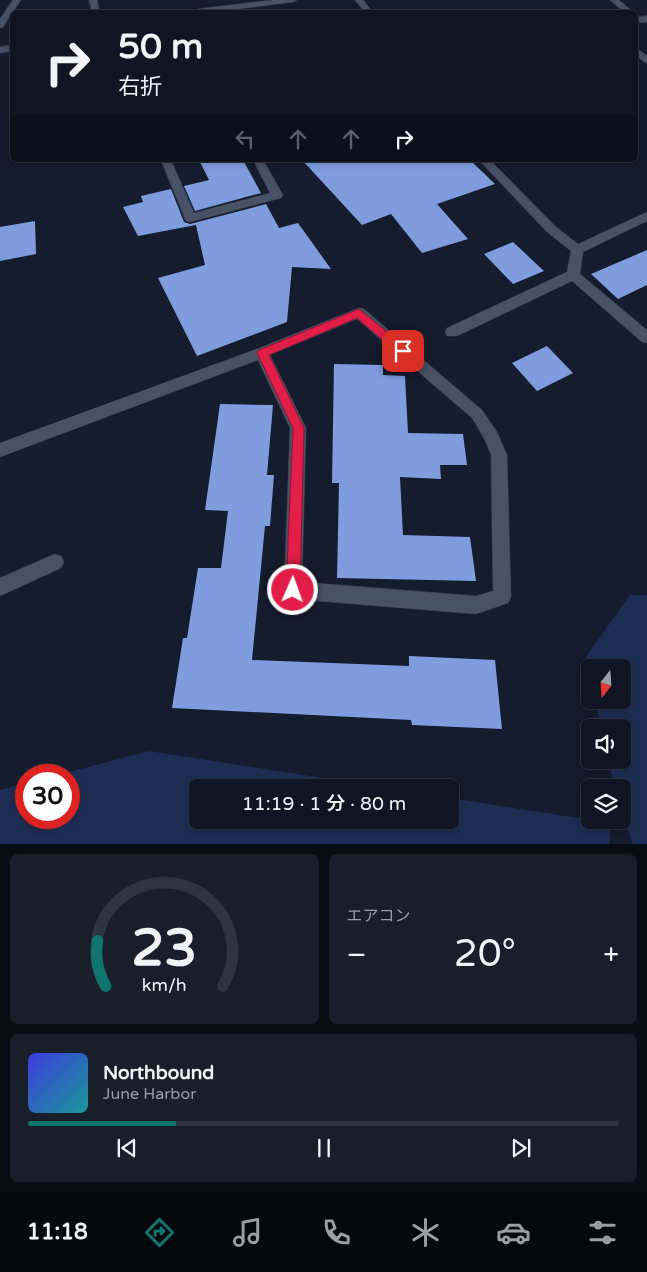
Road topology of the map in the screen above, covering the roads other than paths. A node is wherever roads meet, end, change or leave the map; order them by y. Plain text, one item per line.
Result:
1 (293, 0) edge
2 (358, 0) edge
3 (614, 0) edge
4 (10, 10) edge
5 (214, 10) edge
6 (367, 10) edge
7 (626, 10) edge
8 (0, 25) edge
9 (167, 162) edge
10 (259, 162) edge
11 (486, 162) edge
12 (647, 216) edge
13 (577, 250) junction
14 (573, 275) junction
15 (452, 332) dead end
16 (647, 338) edge
17 (262, 353) junction
18 (0, 450) edge
19 (55, 562) dead end
20 (0, 587) edge

1 - 5 street
2 - 6 street
3 - 7 street
4 - 8 street
9 - 10 street
11 - 13 street
12 - 13 street
13 - 14 street
14 - 15 street
14 - 16 street
17 - 17 street
17 - 18 street
19 - 20 street

